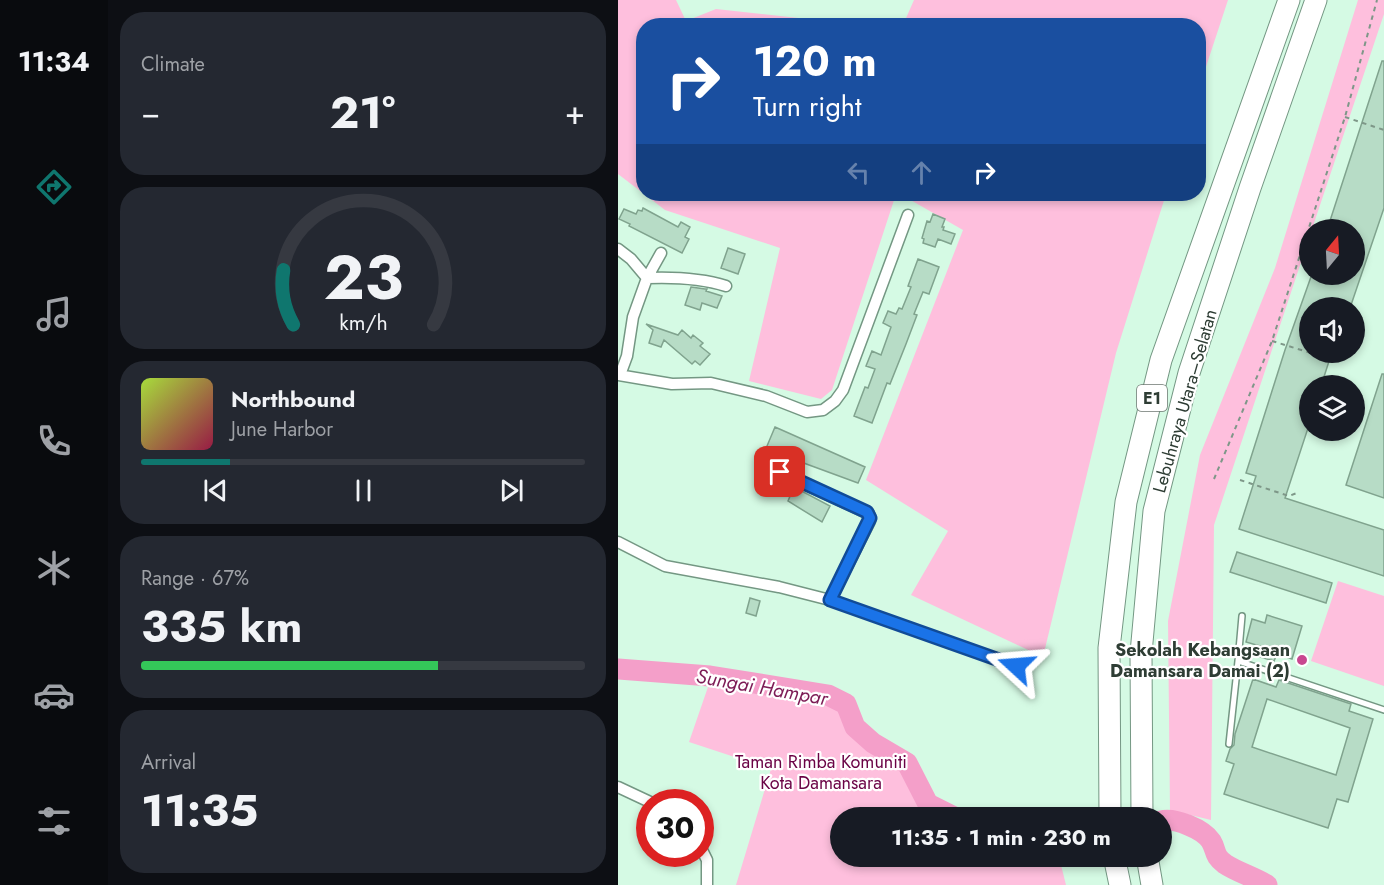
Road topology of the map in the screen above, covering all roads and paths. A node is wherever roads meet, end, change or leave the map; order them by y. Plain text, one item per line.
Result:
1 (1289, 0) edge
2 (1316, 0) edge
3 (1377, 0) edge
4 (1345, 117) junction
5 (1384, 130) edge
6 (908, 214) dead end
7 (618, 249) edge
8 (661, 253) dead end
9 (647, 278) junction
10 (726, 286) dead end
11 (1272, 341) junction
12 (1299, 350) edge
13 (619, 375) edge
14 (780, 472) dead end
15 (1214, 479) dead end
16 (1240, 480) dead end
17 (1297, 493) dead end
18 (618, 542) edge
19 (830, 600) junction
20 (1242, 616) dead end
21 (1238, 661) junction
22 (1016, 666) dead end
23 (1384, 710) edge
24 (1228, 744) dead end
25 (618, 787) edge
26 (636, 795) edge
27 (1110, 807) edge
28 (1141, 807) edge
29 (707, 867) edge
30 (1116, 867) edge
31 (1149, 867) edge
32 (707, 885) edge
33 (1120, 885) edge
34 (1152, 885) edge

1 - 27 highway, Lebuhraya Utara–Selatan / E1
2 - 28 highway, Lebuhraya Utara–Selatan / E1
3 - 4 path
4 - 5 path
4 - 11 path
6 - 13 street
7 - 9 street
8 - 9 street
9 - 10 street
9 - 13 street
11 - 12 path
11 - 15 path
14 - 19 street
16 - 17 path
18 - 19 street
19 - 22 street
20 - 21 lane
21 - 23 lane
21 - 24 lane
25 - 26 street
29 - 32 street
30 - 33 highway
31 - 34 highway

